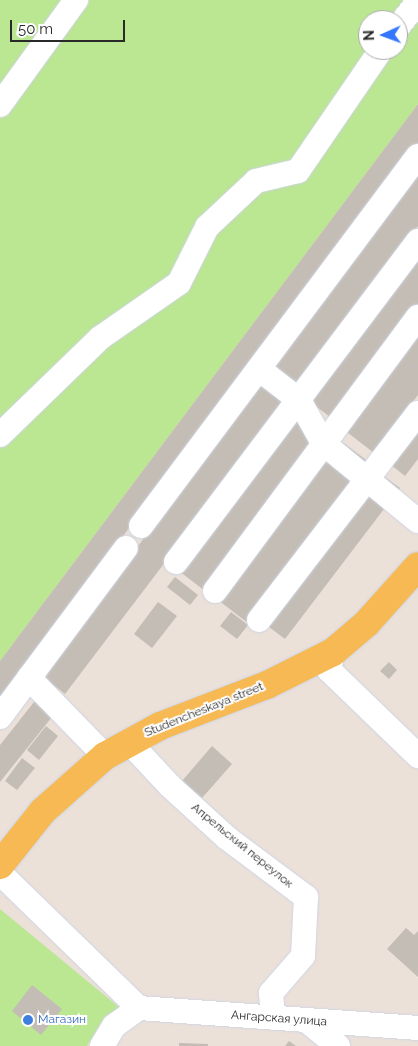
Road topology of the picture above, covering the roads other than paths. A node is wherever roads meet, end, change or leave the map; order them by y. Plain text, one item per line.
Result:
1 (76, 0) edge
2 (418, 1) edge
3 (408, 14) edge
4 (374, 60) edge
5 (0, 106) edge
6 (418, 156) edge
7 (418, 241) edge
8 (418, 317) edge
9 (259, 369) junction
10 (299, 400) junction
11 (418, 413) edge
12 (0, 435) edge
13 (323, 444) junction
14 (367, 480) junction
15 (418, 521) edge
16 (141, 526) dead end
17 (126, 548) dead end
18 (176, 562) dead end
19 (418, 566) edge
20 (216, 591) dead end
21 (260, 620) dead end
22 (333, 652) junction
23 (29, 678) junction
24 (0, 717) edge
25 (129, 742) junction
26 (106, 756) junction
27 (418, 756) edge
28 (0, 865) edge
29 (0, 873) edge
30 (139, 1008) junction
31 (273, 1018) junction
32 (307, 1021) junction
33 (418, 1028) edge
34 (102, 1046) edge
35 (338, 1046) edge

1 - 5 street
2 - 3 street
4 - 12 street
6 - 9 street
7 - 10 street
8 - 13 street
9 - 10 street
9 - 16 street
10 - 13 street
10 - 18 street
11 - 14 street
13 - 14 street
13 - 20 street
14 - 15 street
14 - 21 street
17 - 23 street
19 - 22 main road, Studencheskaya street
22 - 25 main road, Studencheskaya street
22 - 27 street
23 - 24 street
23 - 26 street
25 - 26 main road, Studencheskaya street
25 - 31 street, Апрельский переулок
26 - 28 main road, Studencheskaya street
29 - 30 street
30 - 31 street, Ангарская улица
30 - 34 street
31 - 32 street, Ангарская улица
32 - 33 street, Ангарская улица
32 - 35 street

